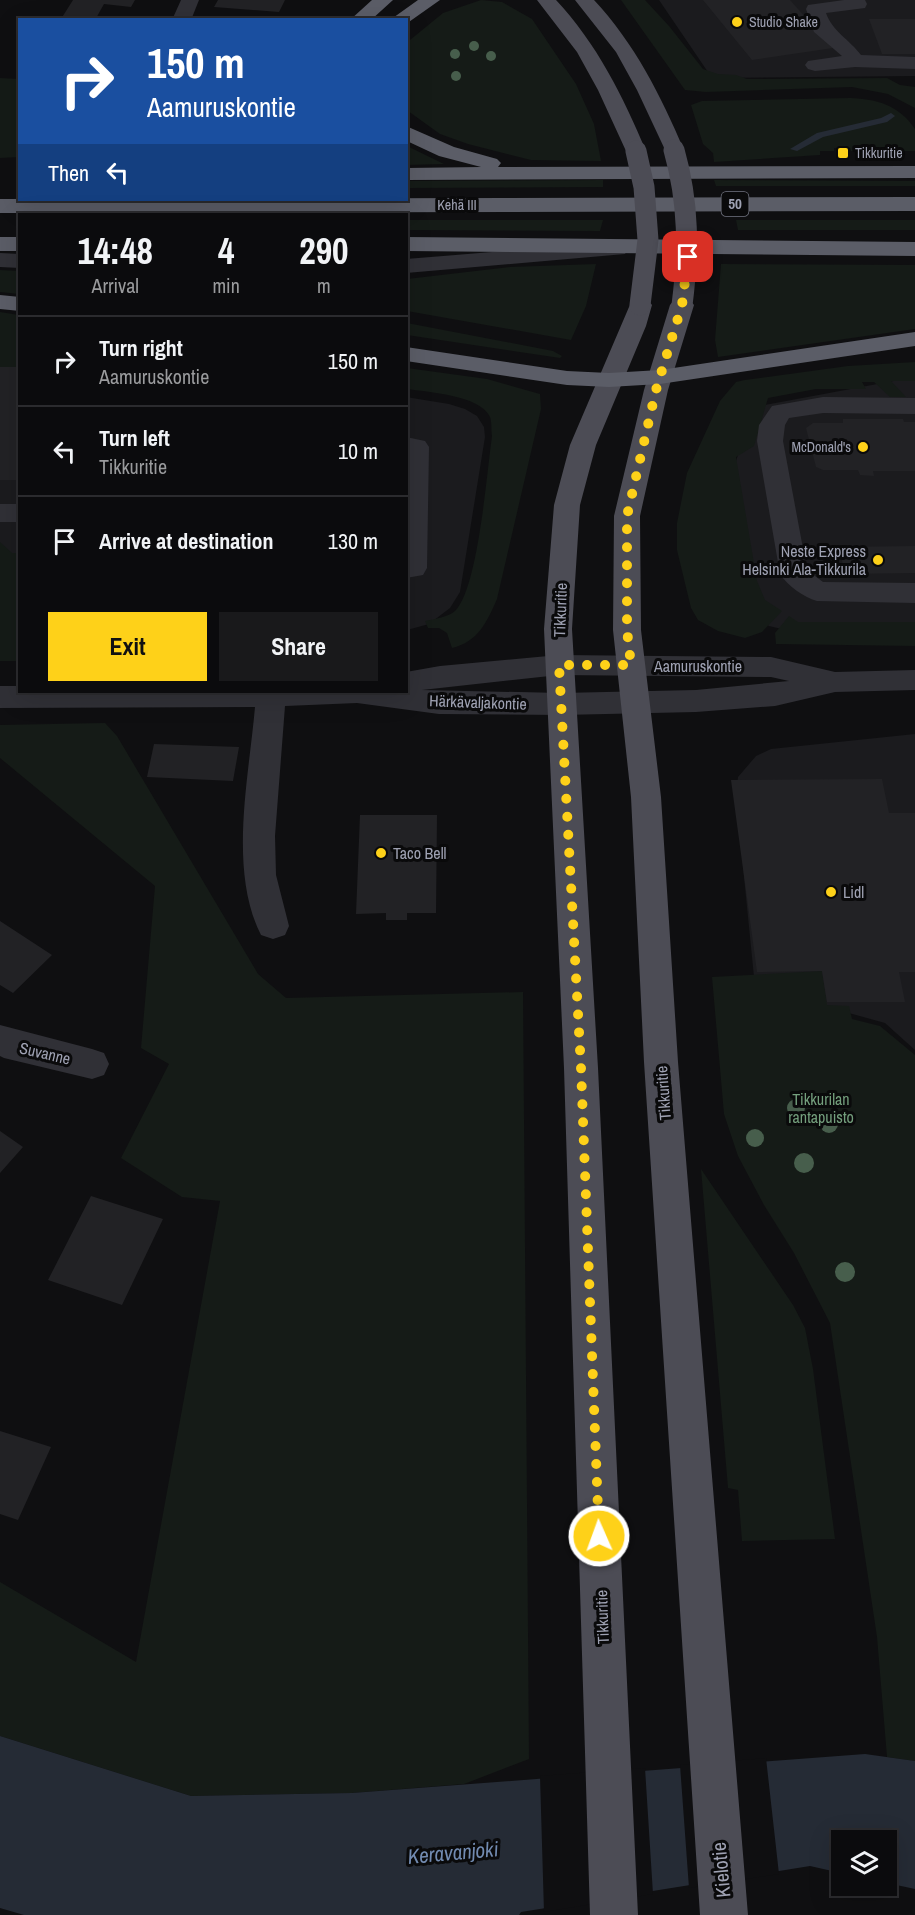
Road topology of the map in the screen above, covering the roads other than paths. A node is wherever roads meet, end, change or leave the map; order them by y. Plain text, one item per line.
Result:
1 (190, 0) edge
2 (384, 0) edge
3 (431, 0) edge
4 (546, 0) edge
5 (584, 0) edge
6 (858, 4) dead end
7 (182, 18) edge
8 (362, 18) edge
9 (402, 18) edge
10 (855, 61) junction
11 (915, 63) edge
12 (815, 65) dead end
13 (408, 133) edge
14 (566, 172) junction
15 (915, 172) edge
16 (408, 174) edge
17 (18, 186) edge
18 (0, 188) edge
19 (915, 204) edge
20 (0, 206) edge
21 (0, 244) edge
22 (18, 244) edge
23 (408, 244) edge
24 (635, 248) junction
25 (915, 249) edge
26 (0, 260) edge
27 (18, 261) edge
28 (408, 266) edge
29 (0, 302) edge
30 (18, 304) edge
31 (915, 339) edge
32 (408, 354) edge
33 (660, 377) junction
34 (609, 380) junction
35 (915, 406) edge
36 (408, 445) edge
37 (0, 513) edge
38 (18, 513) edge
39 (408, 569) edge
40 (915, 593) edge
41 (559, 665) junction
42 (915, 680) edge
43 (408, 683) edge
44 (633, 684) junction
45 (339, 693) edge
46 (369, 693) edge
47 (46, 694) edge
48 (139, 694) edge
49 (271, 696) junction
50 (0, 697) edge
51 (561, 704) junction
52 (273, 926) dead end
53 (0, 1040) edge
54 (92, 1064) dead end
55 (717, 1825) joint
56 (614, 1915) edge
57 (724, 1915) edge

1 - 7 street
2 - 8 highway
3 - 9 highway
4 - 34 main road, Tikkuritie, bridge
5 - 33 main road, Tikkuritie, bridge
6 - 10 street
10 - 11 street
10 - 12 street
13 - 14 highway
14 - 15 highway
14 - 16 highway
17 - 18 highway
19 - 20 highway, Kehä III / 50
21 - 22 highway
23 - 24 highway
24 - 25 highway
24 - 28 street
26 - 27 street
29 - 30 highway
31 - 33 highway
32 - 34 highway
33 - 34 highway
33 - 44 main road, Tikkuritie
34 - 41 main road, Tikkuritie
35 - 40 street
36 - 39 street
37 - 38 street
41 - 43 street, Härkävaljakontie
41 - 44 street, Aamuruskontie
41 - 51 main road, Tikkuritie
42 - 44 street, Aamuruskontie
44 - 51 street, Aamuruskontie
44 - 55 main road, Tikkuritie
45 - 49 street, Härkävaljakontie
46 - 51 street, Härkävaljakontie
47 - 48 street, Härkävaljakontie
47 - 50 street, Härkävaljakontie
48 - 49 street, Härkävaljakontie
49 - 52 street
51 - 56 main road, Tikkuritie
53 - 54 street, Suvanne
55 - 57 main road, Kielotie

